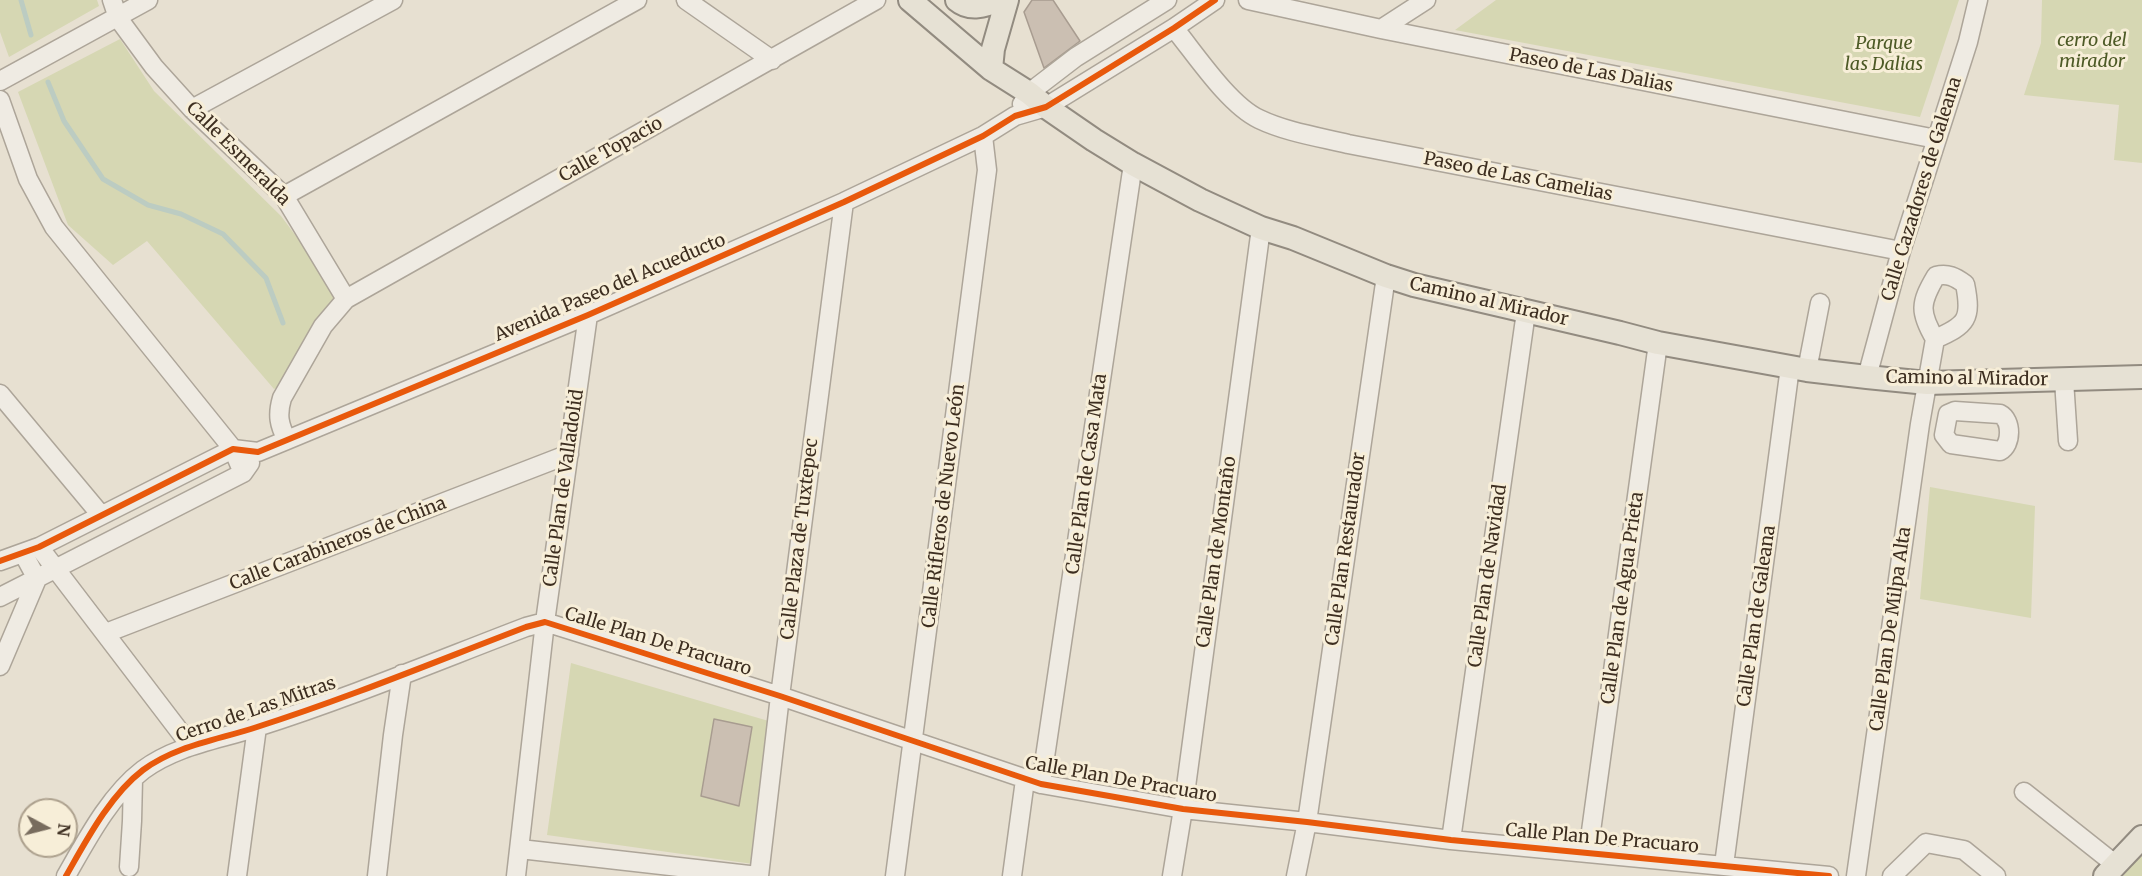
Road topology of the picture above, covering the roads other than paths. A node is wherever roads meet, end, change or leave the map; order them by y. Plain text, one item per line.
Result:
1 (112, 0) edge
2 (148, 0) edge
3 (393, 0) edge
4 (637, 0) edge
5 (686, 0) edge
6 (876, 0) edge
7 (910, 0) edge
8 (957, 0) edge
9 (999, 0) edge
10 (1007, 0) edge
11 (1167, 0) edge
12 (1215, 0) edge
13 (1248, 0) edge
14 (1426, 0) edge
15 (1978, 0) edge
16 (118, 18) junction
17 (1174, 28) junction
18 (1381, 29) junction
19 (771, 60) junction
20 (991, 69) junction
21 (0, 81) edge
22 (0, 100) edge
23 (1037, 100) junction
24 (192, 109) junction
25 (983, 136) junction
26 (1935, 139) junction
27 (1133, 164) junction
28 (284, 196) junction
29 (844, 202) junction
30 (1261, 228) junction
31 (1901, 251) junction
32 (1386, 276) junction
33 (346, 298) junction
34 (1820, 303) dead end
35 (1526, 312) junction
36 (588, 315) junction
37 (1935, 339) dead end
38 (1658, 344) junction
39 (1799, 368) junction
40 (1867, 377) junction
41 (2142, 377) edge
42 (2064, 380) junction
43 (1927, 383) junction
44 (0, 394) edge
45 (1920, 423) junction
46 (1946, 425) dead end
47 (287, 440) junction
48 (2068, 441) dead end
49 (233, 449) junction
50 (258, 452) junction
51 (569, 454) junction
52 (243, 473) junction
53 (101, 515) junction
54 (31, 550) junction
55 (0, 561) edge
56 (57, 569) junction
57 (37, 579) junction
58 (0, 597) edge
59 (545, 622) junction
60 (106, 633) junction
61 (0, 666) edge
62 (402, 674) junction
63 (780, 696) junction
64 (257, 727) junction
65 (914, 742) junction
66 (190, 745) junction
67 (133, 779) junction
68 (1033, 782) junction
69 (2024, 792) dead end
70 (1183, 809) junction
71 (1307, 822) junction
72 (2142, 837) edge
73 (1451, 840) junction
74 (520, 849) junction
75 (1588, 853) junction
76 (1724, 865) junction
77 (129, 867) dead end
78 (633, 869) edge
79 (2111, 870) edge
80 (66, 876) edge
81 (237, 876) edge
82 (377, 876) edge
83 (516, 876) edge
84 (759, 876) edge
85 (895, 876) edge
86 (1012, 876) edge
87 (1172, 876) edge
88 (1296, 876) edge
89 (1829, 876) edge
90 (1856, 876) edge
91 (1892, 876) edge
92 (1996, 876) edge

1 - 16 street, Calle Esmeralda
2 - 16 street
3 - 24 street
4 - 28 street
5 - 19 street
6 - 19 street, Calle Topacio
7 - 20 main road, Camino al Mirador
8 - 9 main road
10 - 20 main road
11 - 23 street, Avenida Paseo del Acueducto
12 - 17 street, Avenida Paseo del Acueducto
13 - 18 street, Paseo de Las Dalias
14 - 18 street
15 - 26 street, Calle Cazadores de Galeana
16 - 21 street
16 - 24 street, Calle Esmeralda
17 - 23 street, Avenida Paseo del Acueducto
17 - 31 street, Paseo de Las Camelias
18 - 26 street, Paseo de Las Dalias
19 - 33 street, Calle Topacio
20 - 23 main road, Camino al Mirador
22 - 49 street
23 - 25 street, Avenida Paseo del Acueducto
23 - 27 main road, Camino al Mirador
24 - 28 street, Calle Esmeralda
25 - 29 street, Avenida Paseo del Acueducto
25 - 65 street, Calle Rifleros de Nuevo León
26 - 31 street, Calle Cazadores de Galeana
27 - 30 main road, Camino al Mirador
27 - 68 street, Calle Plan de Casa Mata
28 - 33 street, Calle Esmeralda
29 - 36 street, Avenida Paseo del Acueducto
29 - 63 street, Calle Plaza de Tuxtepec
30 - 32 main road, Camino al Mirador
30 - 70 street, Calle Plan de Montaño
31 - 40 street, Calle Cazadores de Galeana
32 - 35 main road, Camino al Mirador
32 - 71 street, Calle Plan Restaurador
33 - 47 street
34 - 39 street, Calle Plan de Galeana
35 - 38 main road, Camino al Mirador
35 - 73 street, Calle Plan de Navidad
36 - 47 street, Avenida Paseo del Acueducto
36 - 51 street, Calle Plan de Valladolid
37 - 43 street, Calle Plan De Milpa Alta
38 - 39 main road, Camino al Mirador
38 - 75 street, Calle Plan de Agua Prieta
39 - 40 main road, Camino al Mirador
39 - 76 street, Calle Plan de Galeana
40 - 43 main road, Camino al Mirador
41 - 42 main road, Camino al Mirador
42 - 43 main road, Camino al Mirador
42 - 48 street
43 - 45 street, Calle Plan De Milpa Alta
44 - 53 street
45 - 46 street
45 - 90 street, Calle Plan De Milpa Alta
47 - 50 street, Avenida Paseo del Acueducto
49 - 50 street, Avenida Paseo del Acueducto
49 - 52 street
49 - 53 street
50 - 52 street
51 - 59 street, Calle Plan de Valladolid
51 - 60 street, Calle Carabineros de China
52 - 56 street
53 - 54 street
54 - 55 street
54 - 56 street
54 - 57 street
56 - 57 street
56 - 60 street
57 - 58 street
57 - 61 street
59 - 62 street, Calle Plan De Pracuaro
59 - 63 street, Calle Plan De Pracuaro
59 - 74 street, Calle Plan de Valladolid
60 - 66 street
62 - 64 street, Cerro de Las Mitras
62 - 82 street
63 - 65 street, Calle Plan De Pracuaro
63 - 84 street, Calle Plaza de Tuxtepec
64 - 66 street, Cerro de Las Mitras
64 - 81 street
65 - 68 street, Calle Plan De Pracuaro
65 - 85 street, Calle Rifleros de Nuevo León
66 - 67 street, Cerro de Las Mitras
67 - 77 street
67 - 80 street, Cerro de Las Mitras
68 - 70 street, Calle Plan De Pracuaro
68 - 86 street, Calle Plan de Casa Mata
69 - 79 street
70 - 71 street, Calle Plan De Pracuaro
70 - 87 street, Calle Plan de Montaño
71 - 73 street, Calle Plan De Pracuaro
71 - 88 street, Calle Plan Restaurador
72 - 79 main road
73 - 75 street, Calle Plan De Pracuaro
74 - 78 street
74 - 83 street, Calle Plan de Valladolid
75 - 76 street, Calle Plan De Pracuaro
76 - 89 street, Calle Plan De Pracuaro
78 - 84 street
91 - 92 street

